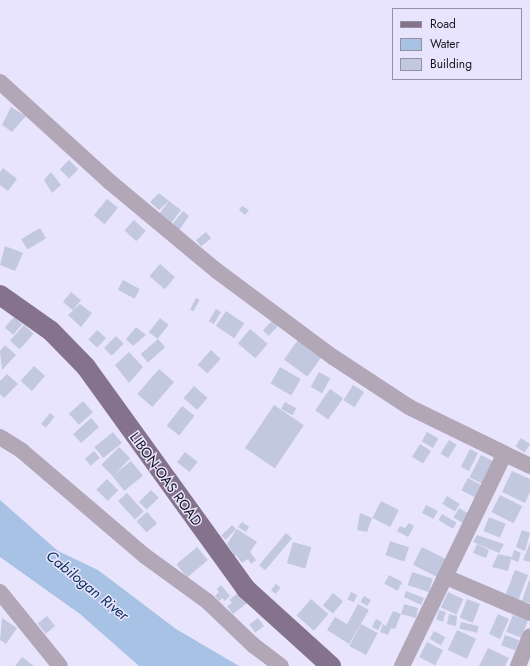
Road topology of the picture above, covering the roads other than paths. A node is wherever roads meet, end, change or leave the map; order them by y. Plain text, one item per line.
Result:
1 (0, 82) edge
2 (0, 294) edge
3 (0, 437) edge
4 (504, 455) junction
5 (530, 466) edge
6 (446, 577) junction
7 (0, 592) edge
8 (530, 612) edge
9 (530, 636) edge
10 (60, 666) edge
11 (281, 666) edge
12 (331, 666) edge
13 (402, 666) edge
14 (518, 666) edge

1 - 4 street
2 - 12 main road, LIBON-OAS ROAD
3 - 11 street
4 - 5 street
4 - 6 street
6 - 8 street
6 - 13 street
7 - 10 street
9 - 14 street

